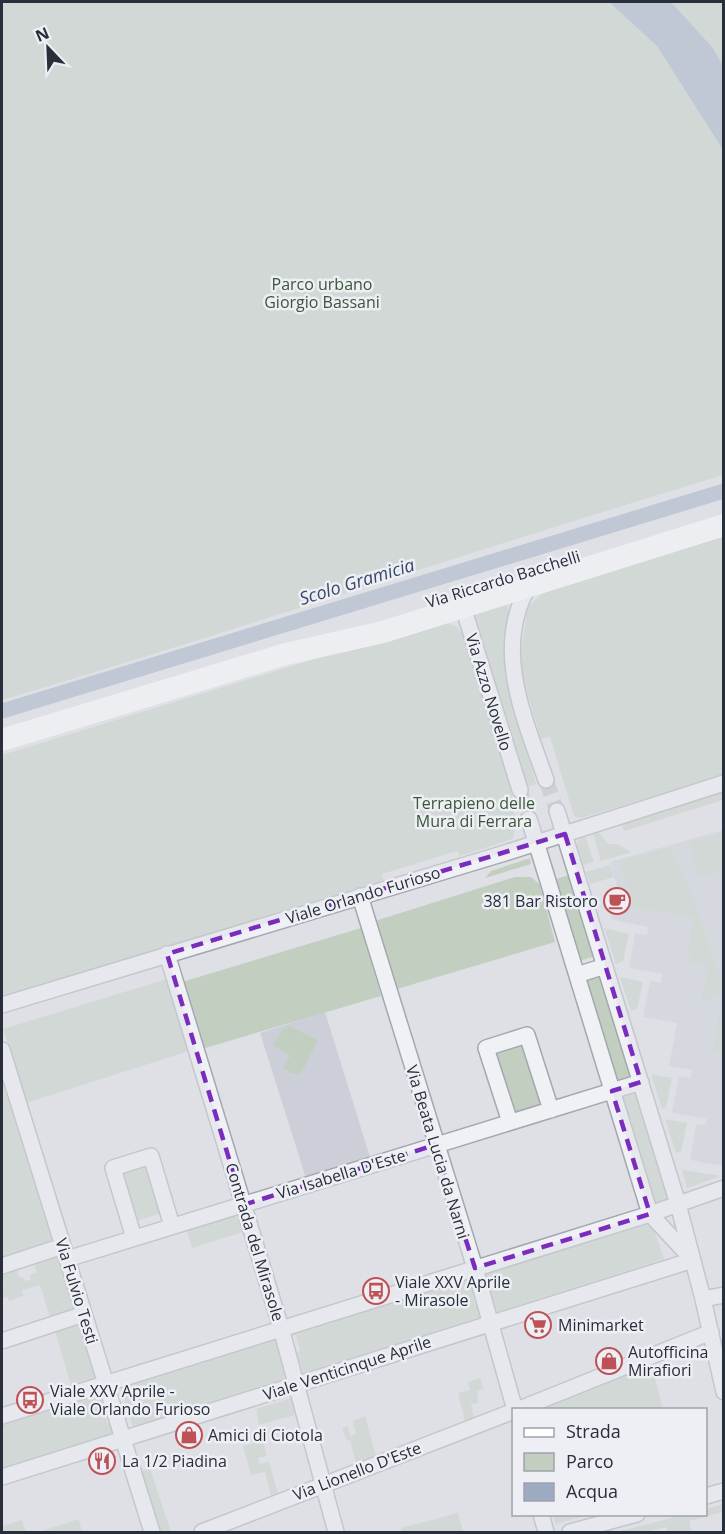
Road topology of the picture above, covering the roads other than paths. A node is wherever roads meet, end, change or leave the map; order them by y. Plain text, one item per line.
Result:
1 (723, 515) edge
2 (723, 525) edge
3 (516, 585) junction
4 (460, 600) junction
5 (2, 740) edge
6 (546, 780) tunnel mouth
7 (723, 783) edge
8 (520, 790) tunnel mouth
9 (556, 811) tunnel mouth
10 (529, 819) tunnel mouth
11 (565, 834) junction
12 (536, 843) junction
13 (360, 896) junction
14 (166, 954) junction
15 (605, 966) junction
16 (577, 975) junction
17 (2, 1005) edge
18 (2, 1050) edge
19 (640, 1082) junction
20 (612, 1091) junction
21 (551, 1110) junction
22 (510, 1122) junction
23 (435, 1145) junction
24 (723, 1188) edge
25 (678, 1204) junction
26 (243, 1205) junction
27 (650, 1214) junction
28 (172, 1227) junction
29 (134, 1238) junction
30 (65, 1253) junction
31 (693, 1260) junction
32 (2, 1266) edge
33 (475, 1268) junction
34 (723, 1295) edge
35 (704, 1299) junction
36 (84, 1314) junction
37 (491, 1323) junction
38 (281, 1328) junction
39 (711, 1332) junction
40 (2, 1341) edge
41 (106, 1383) junction
42 (297, 1384) junction
43 (723, 1392) edge
44 (514, 1408) edge
45 (520, 1408) edge
46 (512, 1411) edge
47 (2, 1416) edge
48 (123, 1440) junction
49 (2, 1477) edge
50 (324, 1484) junction
51 (723, 1491) edge
52 (707, 1495) edge
53 (541, 1516) edge
54 (633, 1516) edge
55 (152, 1533) edge
56 (202, 1533) edge
57 (336, 1533) edge
58 (546, 1533) edge
59 (570, 1533) edge

1 - 3 main road, Via Riccardo Bacchelli
2 - 3 main road, Via Riccardo Bacchelli
3 - 4 main road, Via Riccardo Bacchelli
3 - 6 street, Via Azzo Novello
4 - 5 main road, Via Riccardo Bacchelli
4 - 8 street, Via Azzo Novello
7 - 11 street, Viale Orlando Furioso
9 - 11 street
10 - 12 street
11 - 12 street, Viale Orlando Furioso
11 - 15 street
12 - 13 street, Viale Orlando Furioso
12 - 16 street
13 - 14 street, Viale Orlando Furioso
13 - 23 street, Via Beata Lucia da Narni
14 - 17 street, Viale Orlando Furioso
14 - 26 street, Contrada del Mirasole
15 - 16 street
15 - 19 street
16 - 20 street
18 - 30 street, Via Fulvio Testi
19 - 20 street
19 - 25 street
20 - 21 street, Via Isabella D'Este
20 - 27 street
21 - 22 street, Via Isabella D'Este
21 - 22 street
22 - 23 street, Via Isabella D'Este
23 - 26 street, Via Isabella D'Este
23 - 33 street, Via Beata Lucia da Narni
24 - 25 street
25 - 27 street
25 - 31 street
26 - 28 street, Via Isabella D'Este
26 - 38 street, Contrada del Mirasole
27 - 31 street
27 - 33 street
28 - 29 street, Via Isabella D'Este
28 - 29 street
29 - 30 street, Via Isabella D'Este
30 - 32 street, Via Isabella D'Este
30 - 36 street, Via Fulvio Testi
31 - 35 street
31 - 37 street, Viale Venticinque Aprile
33 - 37 street, Via Beata Lucia da Narni
33 - 38 street
34 - 35 street
35 - 39 street
36 - 40 street
36 - 41 street, Via Fulvio Testi
37 - 42 street, Viale Venticinque Aprile
37 - 44 street, Via Beata Lucia da Narni
38 - 41 street
38 - 42 street, Contrada del Mirasole
39 - 43 street
39 - 45 street, Via Lionello D'Este
41 - 47 street
41 - 48 street, Via Fulvio Testi
42 - 48 street, Viale Venticinque Aprile
42 - 50 street, Contrada del Mirasole
46 - 50 street, Via Lionello D'Este
48 - 49 street, Viale Venticinque Aprile
48 - 55 street, Via Fulvio Testi
50 - 56 street, Via Lionello D'Este
50 - 57 street, Contrada del Mirasole
51 - 52 street
53 - 58 street
54 - 59 street

